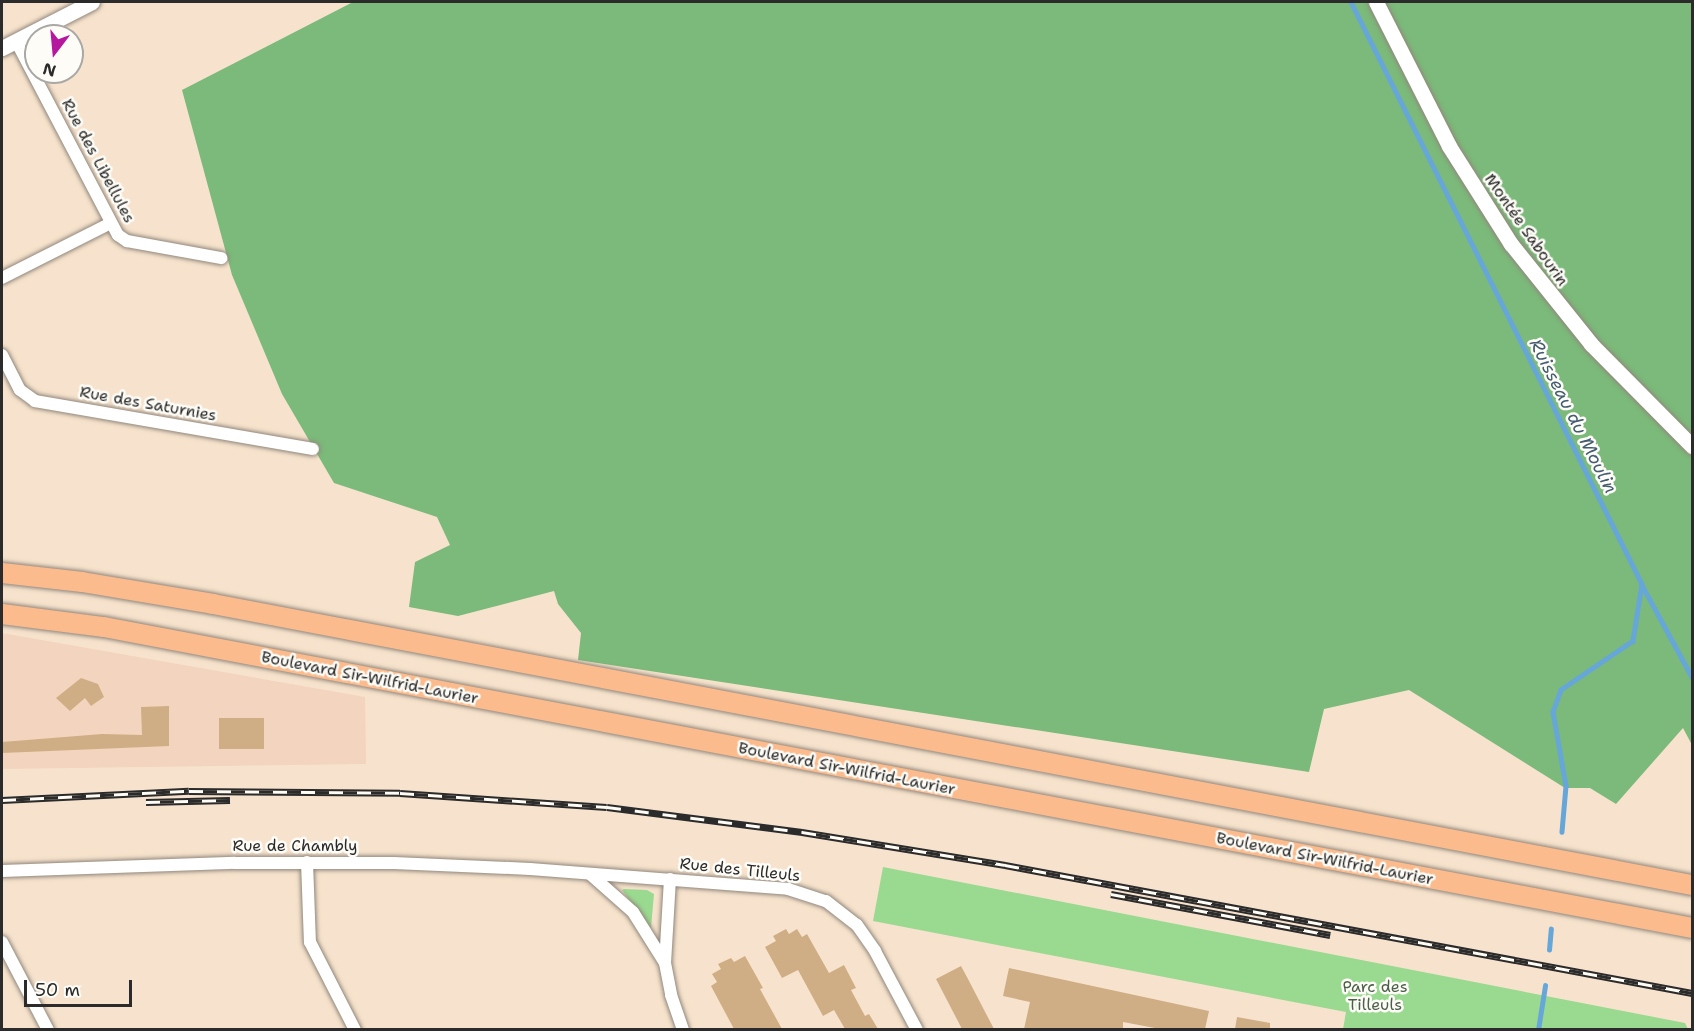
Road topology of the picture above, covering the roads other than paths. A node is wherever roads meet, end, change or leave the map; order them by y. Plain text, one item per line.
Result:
1 (92, 2) edge
2 (1376, 2) edge
3 (16, 41) junction
4 (2, 48) edge
5 (111, 223) junction
6 (221, 258) dead end
7 (2, 278) edge
8 (2, 354) edge
9 (1692, 446) edge
10 (313, 450) dead end
11 (2, 573) edge
12 (2, 614) edge
13 (307, 862) junction
14 (2, 871) edge
15 (589, 874) junction
16 (670, 879) junction
17 (1692, 885) edge
18 (1692, 928) edge
19 (2, 942) edge
20 (665, 963) junction
21 (48, 1029) edge
22 (355, 1029) edge
23 (683, 1029) edge
24 (917, 1029) edge

1 - 3 street
2 - 9 street, Montée Sabourin
3 - 4 street
3 - 5 street, Rue des Libellules
5 - 6 street, Rue des Libellules
5 - 7 street
8 - 10 street, Rue des Saturnies
11 - 17 main road
12 - 18 main road, Boulevard Sir-Wilfrid-Laurier
13 - 14 street, Rue de Chambly
13 - 15 street, Rue de Chambly
13 - 22 street
15 - 16 street, Rue de Chambly
15 - 20 street
16 - 20 street
16 - 24 street, Rue des Tilleuls
19 - 21 street
20 - 23 street

